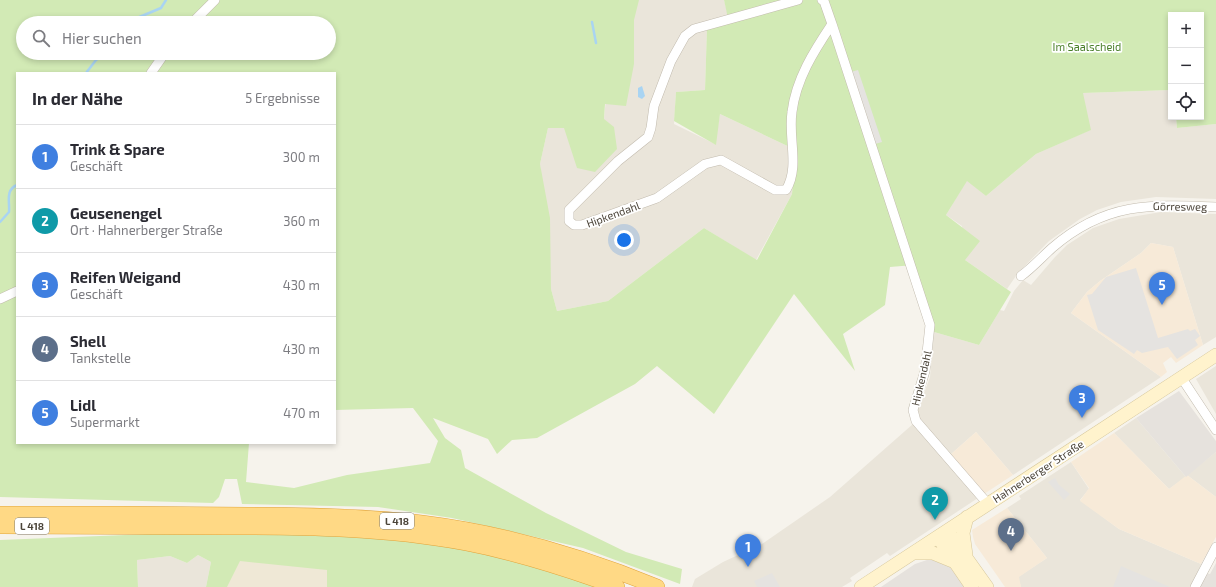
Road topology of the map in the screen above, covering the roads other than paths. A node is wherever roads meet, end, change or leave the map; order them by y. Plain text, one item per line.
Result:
1 (216, 0) edge
2 (798, 0) edge
3 (822, 0) edge
4 (199, 16) edge
5 (832, 24) junction
6 (160, 60) edge
7 (152, 72) edge
8 (1216, 207) edge
9 (1021, 276) dead end
10 (16, 291) edge
11 (0, 299) edge
12 (1216, 355) edge
13 (1181, 378) junction
14 (1216, 430) edge
15 (0, 504) edge
16 (988, 504) junction
17 (0, 514) edge
18 (967, 517) junction
19 (62, 520) junction
20 (0, 526) edge
21 (943, 534) junction
22 (0, 537) edge
23 (1216, 547) edge
24 (913, 553) junction
25 (961, 559) junction
26 (617, 587) edge
27 (657, 587) edge
28 (861, 587) edge
29 (972, 587) edge
30 (987, 587) edge
31 (1196, 587) edge

1 - 4 street
2 - 5 street, Hipkendahl
3 - 5 street, Hipkendahl
5 - 16 street, Hipkendahl
6 - 7 street
8 - 9 street, Görresweg
10 - 11 street
12 - 13 main road, Hahnerberger Straße
13 - 14 street
13 - 16 main road, Hahnerberger Straße
15 - 19 highway
16 - 18 main road, Hahnerberger Straße
17 - 19 highway, L 418
18 - 21 main road, Hahnerberger Straße
18 - 25 main road
19 - 20 highway, L 418
19 - 22 highway
19 - 26 highway, L 418
19 - 27 highway, L 418
21 - 24 main road, Hahnerberger Straße
21 - 25 main road
23 - 31 street
24 - 25 main road
24 - 28 main road, Hahnerberger Straße
25 - 29 main road
25 - 30 main road

